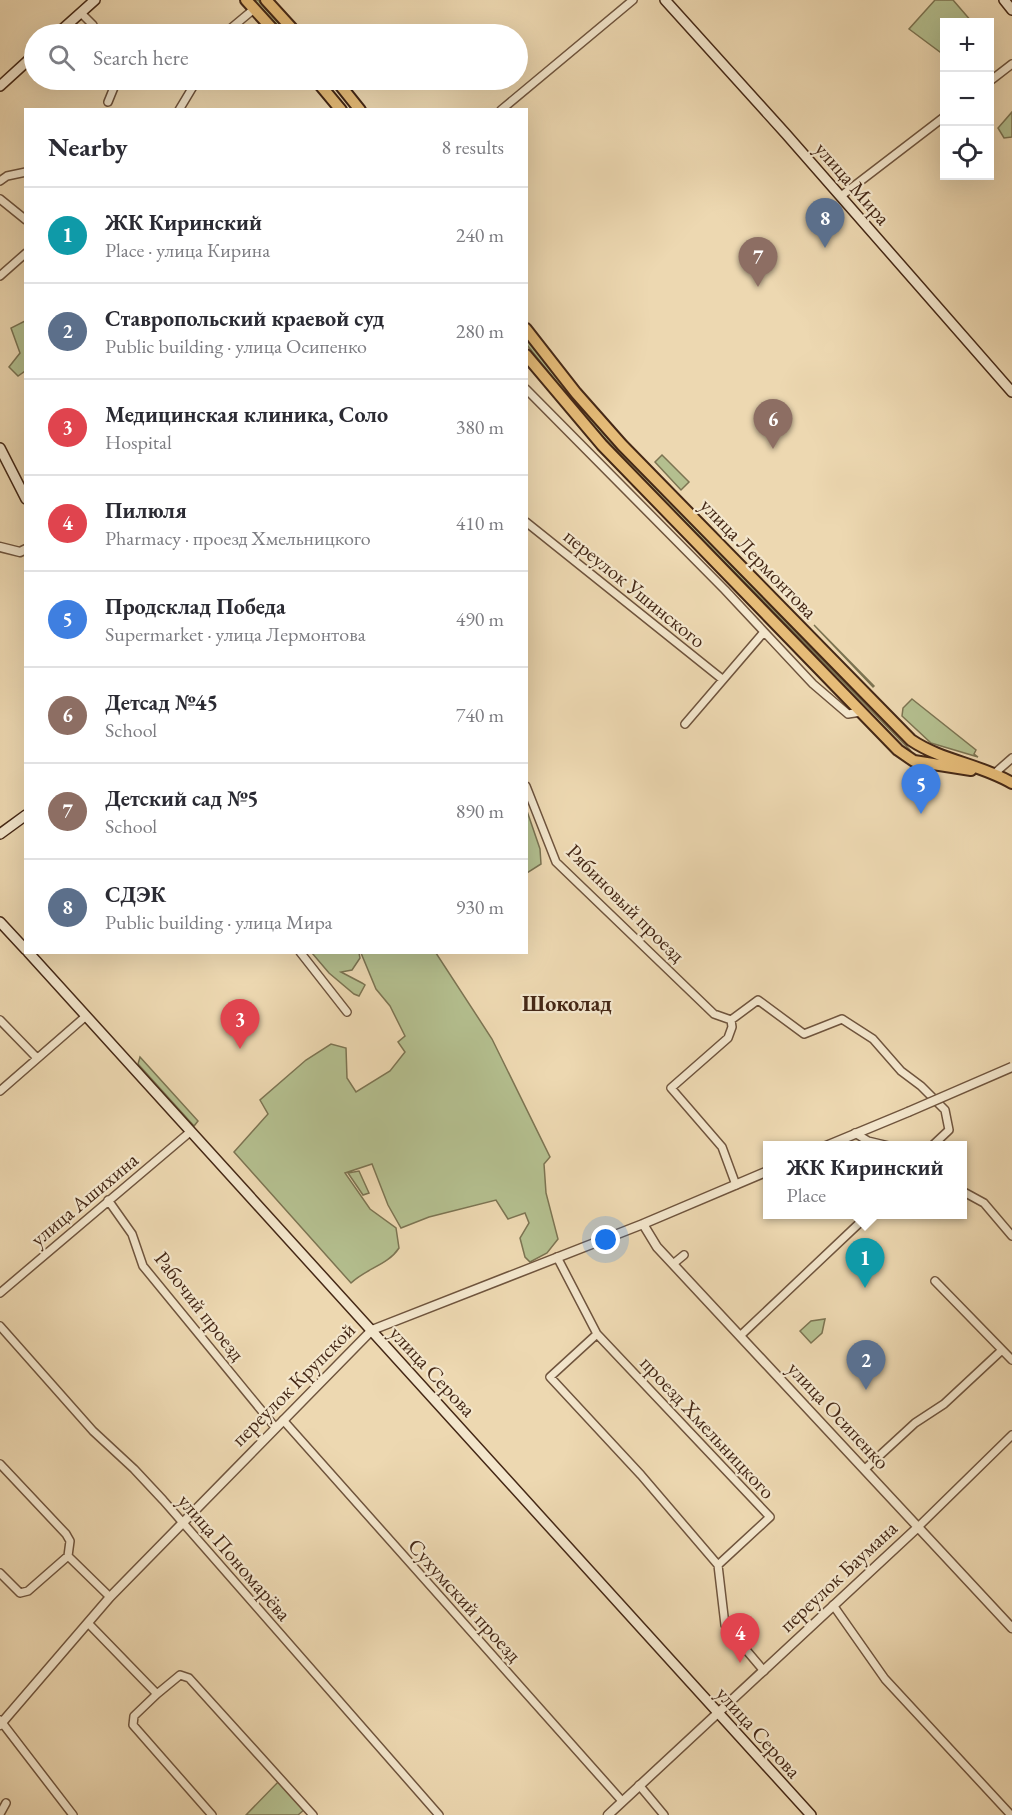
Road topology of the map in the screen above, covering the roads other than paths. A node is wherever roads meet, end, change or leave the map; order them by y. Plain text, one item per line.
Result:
1 (95, 0) edge
2 (246, 0) edge
3 (266, 0) edge
4 (633, 0) edge
5 (665, 0) edge
6 (1004, 0) edge
7 (254, 9) junction
8 (1012, 10) edge
9 (81, 13) junction
10 (68, 24) edge
11 (92, 24) edge
12 (236, 24) edge
13 (268, 24) edge
14 (288, 24) edge
15 (24, 64) edge
16 (1012, 64) edge
17 (994, 78) edge
18 (0, 86) edge
19 (528, 88) edge
20 (113, 90) edge
21 (191, 90) edge
22 (324, 90) edge
23 (344, 90) edge
24 (525, 90) edge
25 (108, 102) dead end
26 (180, 108) edge
27 (338, 108) edge
28 (358, 108) edge
29 (503, 108) edge
30 (940, 121) edge
31 (24, 172) edge
32 (0, 182) edge
33 (841, 196) junction
34 (0, 199) edge
35 (24, 218) edge
36 (24, 255) edge
37 (0, 276) edge
38 (528, 332) edge
39 (528, 357) edge
40 (528, 391) edge
41 (1012, 392) edge
42 (0, 448) edge
43 (24, 495) edge
44 (528, 524) edge
45 (0, 548) edge
46 (24, 550) edge
47 (764, 632) junction
48 (722, 679) junction
49 (861, 712) junction
50 (685, 724) dead end
51 (911, 740) junction
52 (898, 750) junction
53 (1012, 758) edge
54 (995, 773) junction
55 (1012, 783) edge
56 (528, 791) edge
57 (24, 816) edge
58 (0, 834) edge
59 (1, 925) edge
60 (24, 948) edge
61 (30, 954) edge
62 (302, 954) edge
63 (347, 1012) dead end
64 (86, 1016) junction
65 (0, 1020) edge
66 (731, 1020) junction
67 (36, 1057) junction
68 (1012, 1067) edge
69 (0, 1091) edge
70 (190, 1132) junction
71 (855, 1133) junction
72 (837, 1141) edge
73 (868, 1141) edge
74 (937, 1141) edge
75 (763, 1173) edge
76 (735, 1185) junction
77 (967, 1193) edge
78 (108, 1200) junction
79 (865, 1219) edge
80 (643, 1224) junction
81 (1012, 1236) edge
82 (684, 1255) dead end
83 (557, 1257) junction
84 (673, 1264) junction
85 (935, 1281) dead end
86 (0, 1293) edge
87 (0, 1326) edge
88 (372, 1330) junction
89 (597, 1334) junction
90 (740, 1336) junction
91 (1002, 1350) junction
92 (1012, 1360) edge
93 (283, 1420) junction
94 (276, 1427) junction
95 (1012, 1436) edge
96 (0, 1464) edge
97 (865, 1469) junction
98 (182, 1522) junction
99 (917, 1528) junction
100 (68, 1556) junction
101 (718, 1565) junction
102 (0, 1573) edge
103 (110, 1597) junction
104 (833, 1605) junction
105 (88, 1624) junction
106 (1012, 1628) edge
107 (764, 1671) junction
108 (158, 1694) junction
109 (718, 1714) junction
110 (1, 1723) edge
111 (639, 1785) junction
112 (622, 1801) junction
113 (6, 1803) dead end
114 (0, 1814) edge
115 (73, 1815) edge
116 (212, 1815) edge
117 (313, 1815) edge
118 (439, 1815) edge
119 (608, 1815) edge
120 (664, 1815) edge
121 (811, 1815) edge
122 (1011, 1815) edge

1 - 9 main road
2 - 7 main road
3 - 14 main road
4 - 19 street
5 - 33 main road, улица Мира
6 - 8 main road
7 - 12 street
7 - 13 main road
9 - 10 main road
9 - 11 street
15 - 18 main road
16 - 17 street
20 - 25 street
21 - 26 street
22 - 27 main road
23 - 28 main road
24 - 29 street
30 - 33 street
31 - 32 street
33 - 41 main road, улица Мира
34 - 35 street
36 - 37 street
38 - 51 main road, улица Лермонтова
39 - 49 main road, улица Лермонтова
40 - 47 street
42 - 43 main road
44 - 48 street, переулок Ушинского
45 - 46 street
47 - 48 street
47 - 49 street
48 - 50 street
49 - 52 main road, улица Лермонтова
51 - 52 main road
51 - 54 main road, улица Лермонтова
52 - 54 main road, улица Лермонтова
53 - 54 street
54 - 55 main road, улица Лермонтова
56 - 66 street, Рябиновый проезд
57 - 58 main road
59 - 60 main road, улица Серова
61 - 64 main road, улица Серова
62 - 63 street
64 - 67 street
64 - 70 main road, улица Серова
65 - 67 street
66 - 74 street
66 - 76 street
67 - 69 street
68 - 71 street, bridge
70 - 78 street, улица Ашихина
70 - 88 main road, улица Серова
71 - 72 street
71 - 73 street
75 - 76 street, переулок Крупской
76 - 80 street, переулок Крупской
77 - 81 street
78 - 86 street, улица Ашихина
78 - 94 street, Рабочий проезд
79 - 90 street
80 - 83 street, переулок Крупской
80 - 84 street, улица Осипенко
82 - 84 street
83 - 88 street, переулок Крупской
83 - 89 street, проезд Хмельницкого
84 - 90 street, улица Осипенко
85 - 91 street
87 - 98 street, улица Пономарёва
88 - 93 street, переулок Крупской
88 - 109 main road, улица Серова
89 - 101 street
89 - 101 street, проезд Хмельницкого
90 - 97 street, улица Осипенко
91 - 92 street
91 - 97 street
93 - 94 street, переулок Крупской
93 - 112 street, Сухумский проезд
94 - 98 street, переулок Крупской
95 - 99 street, переулок Баумана
96 - 100 street
97 - 99 street, улица Осипенко
98 - 103 street, переулок Крупской
98 - 118 street, улица Пономарёва
99 - 104 street, переулок Баумана
99 - 106 street, улица Осипенко
100 - 102 street
100 - 103 street
101 - 107 street
103 - 105 street, переулок Крупской
104 - 107 street, переулок Баумана
104 - 122 street
105 - 108 street
105 - 110 street, переулок Крупской
107 - 109 street, переулок Баумана
108 - 116 street
108 - 117 street
109 - 111 street, переулок Баумана
109 - 121 main road, улица Серова
110 - 115 street
111 - 112 street, переулок Баумана
111 - 120 street
112 - 119 street, переулок Баумана
113 - 114 street

